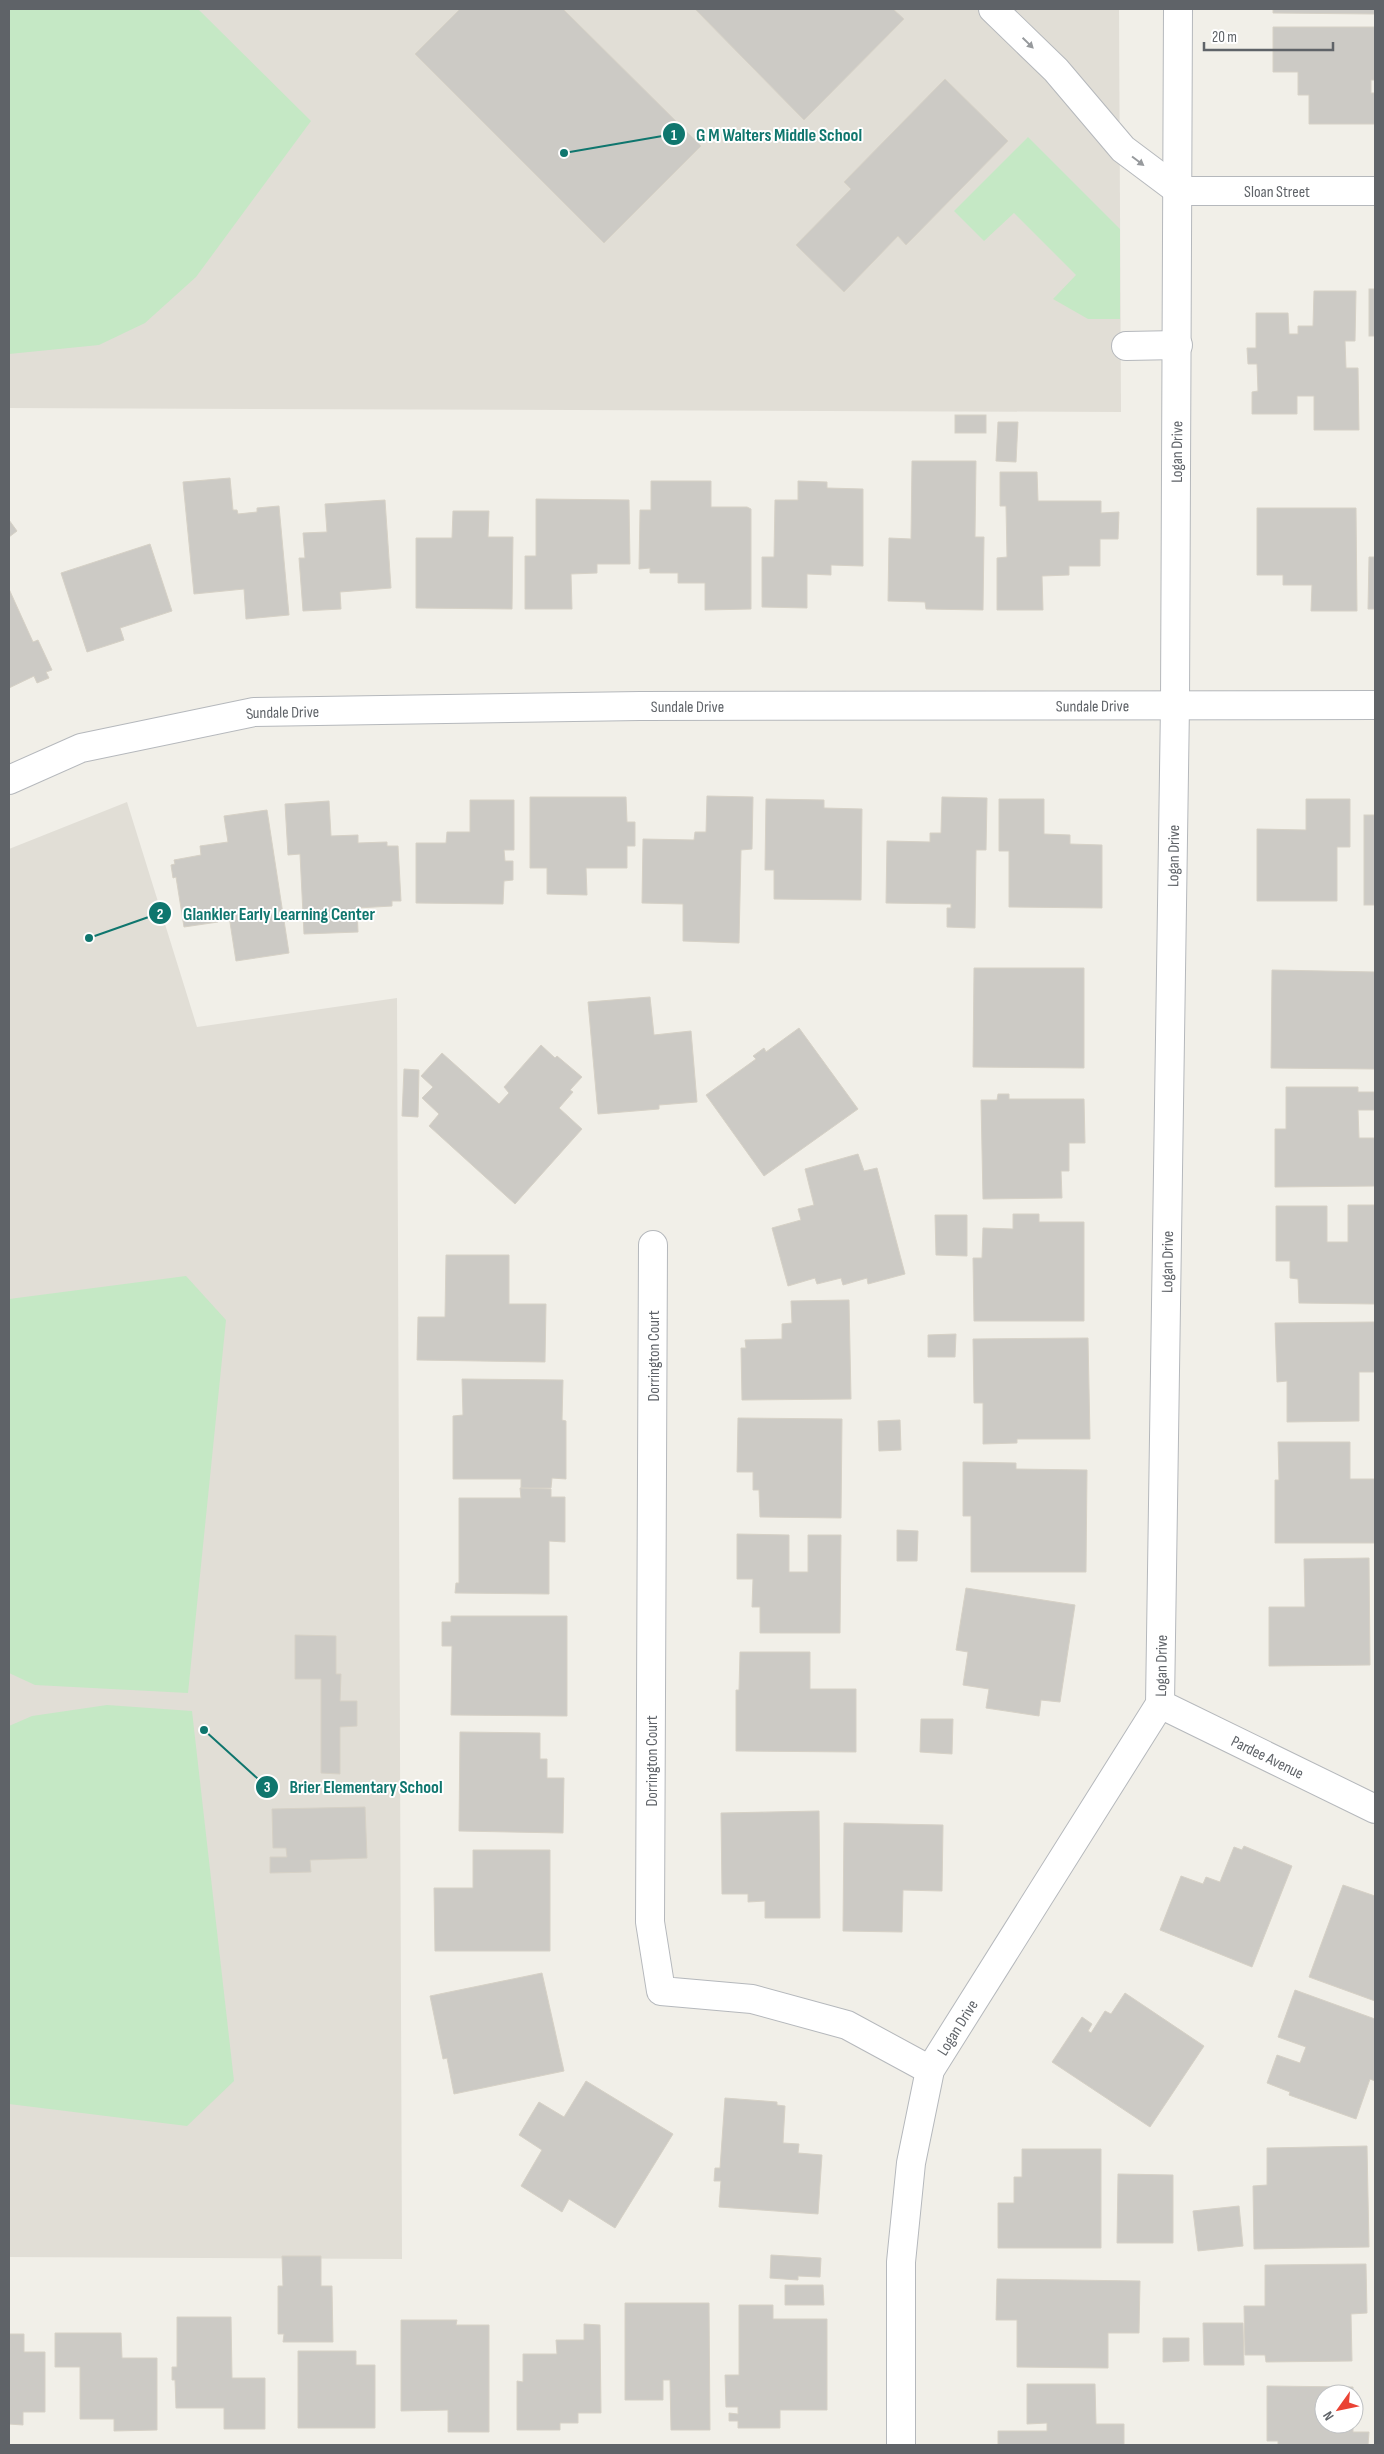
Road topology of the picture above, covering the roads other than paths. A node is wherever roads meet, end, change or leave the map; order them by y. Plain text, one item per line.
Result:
1 (993, 9) edge
2 (1178, 9) edge
3 (1179, 191) junction
4 (1375, 191) edge
5 (1126, 346) dead end
6 (1178, 346) junction
7 (1175, 705) junction
8 (1375, 705) edge
9 (9, 780) edge
10 (653, 1245) dead end
11 (1160, 1704) junction
12 (1375, 1809) edge
13 (930, 2070) junction
14 (901, 2445) edge

1 -> 3 street
2 - 3 street, Logan Drive
3 - 4 street, Sloan Street
3 - 6 street, Logan Drive
5 - 6 street
6 - 7 street, Logan Drive
7 - 8 street, Sundale Drive
7 - 9 street, Sundale Drive
7 - 11 street, Logan Drive
10 - 13 street, Dorrington Court
11 - 12 street, Pardee Avenue
11 - 13 street, Logan Drive
13 - 14 street, Logan Drive

